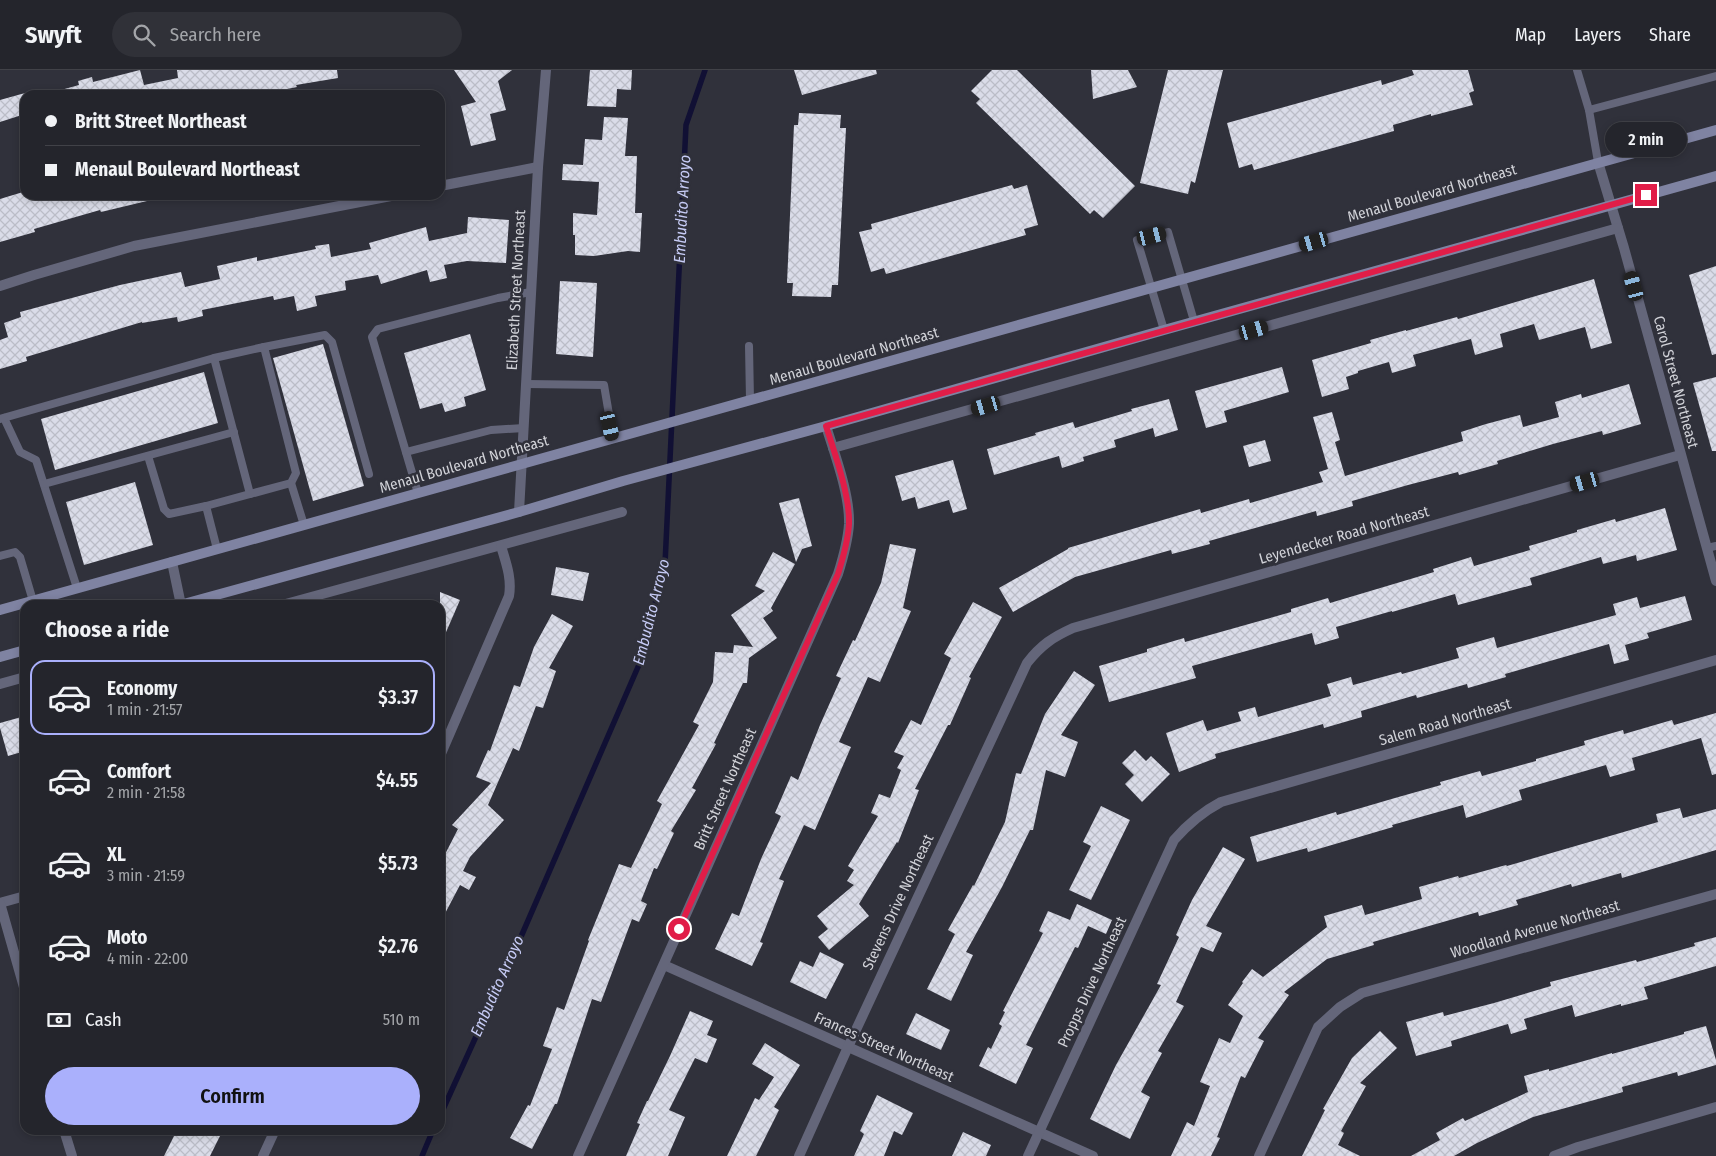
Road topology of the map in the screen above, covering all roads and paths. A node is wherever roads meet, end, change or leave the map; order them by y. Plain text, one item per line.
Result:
1 (546, 70) edge
2 (1577, 70) edge
3 (1711, 75) edge
4 (1589, 110) junction
5 (1716, 130) edge
6 (1598, 162) junction
7 (538, 167) junction
8 (1716, 176) edge
9 (445, 185) edge
10 (370, 200) edge
11 (1611, 205) junction
12 (1618, 228) junction
13 (1182, 279) junction
14 (0, 286) edge
15 (1152, 288) junction
16 (531, 292) junction
17 (1194, 321) junction
18 (1164, 330) junction
19 (749, 346) dead end
20 (264, 347) junction
21 (214, 358) junction
22 (526, 384) junction
23 (750, 400) junction
24 (2, 419) edge
25 (826, 426) junction
26 (524, 428) junction
27 (234, 432) junction
28 (613, 438) junction
29 (833, 448) junction
30 (406, 452) junction
31 (1680, 454) junction
32 (148, 456) junction
33 (522, 463) junction
34 (370, 474) dead end
35 (44, 484) junction
36 (291, 484) junction
37 (418, 493) junction
38 (250, 494) junction
39 (206, 506) junction
40 (519, 512) junction
41 (622, 512) dead end
42 (304, 525) junction
43 (501, 546) junction
44 (1711, 547) edge
45 (217, 549) junction
46 (0, 556) edge
47 (172, 562) junction
48 (1716, 581) edge
49 (77, 588) junction
50 (33, 600) edge
51 (36, 600) edge
52 (180, 600) edge
53 (199, 600) edge
54 (301, 600) edge
55 (20, 605) edge
56 (0, 610) edge
57 (20, 651) edge
58 (0, 657) edge
59 (1716, 660) edge
60 (1027, 663) joint
61 (20, 678) edge
62 (0, 684) edge
63 (445, 744) edge
64 (1188, 825) joint
65 (1716, 894) edge
66 (20, 897) edge
67 (0, 903) edge
68 (664, 964) junction
69 (20, 973) edge
70 (848, 1046) junction
71 (1716, 1107) edge
72 (1039, 1132) junction
73 (66, 1135) edge
74 (273, 1135) edge
75 (72, 1156) edge
76 (263, 1156) edge
77 (578, 1156) edge
78 (800, 1156) edge
79 (1028, 1156) edge
80 (1093, 1156) edge
81 (1259, 1156) edge
82 (1554, 1156) edge

1 - 7 street, Elizabeth Street Northeast
2 - 4 lane
3 - 4 lane
4 - 6 lane
5 - 6 main road, Menaul Boulevard Northeast
6 - 11 street, Carol Street Northeast
6 - 13 main road, Menaul Boulevard Northeast
7 - 9 street
7 - 16 street, Elizabeth Street Northeast
8 - 11 main road
10 - 14 street
11 - 12 street, Carol Street Northeast
11 - 17 main road
12 - 29 street
12 - 31 street, Carol Street Northeast
13 - 15 main road, Menaul Boulevard Northeast
13 - 15 lane
13 - 17 lane
15 - 18 lane
15 - 23 main road, Menaul Boulevard Northeast
16 - 22 street, Elizabeth Street Northeast
16 - 30 lane
17 - 18 main road
18 - 25 main road
19 - 23 lane
20 - 21 lane
20 - 34 lane
20 - 36 lane
21 - 24 lane
21 - 27 lane
22 - 26 street, Elizabeth Street Northeast
22 - 28 lane
23 - 28 main road, Menaul Boulevard Northeast
24 - 35 lane
25 - 29 street, Britt Street Northeast
25 - 40 main road
26 - 30 lane
26 - 33 street, Elizabeth Street Northeast
27 - 32 lane
27 - 38 lane
28 - 33 main road, Menaul Boulevard Northeast
29 - 68 street, Britt Street Northeast
30 - 37 lane
31 - 44 street, Carol Street Northeast
31 - 60 street, Leyendecker Road Northeast
32 - 35 lane
32 - 39 lane
33 - 37 main road, Menaul Boulevard Northeast
33 - 40 street, Elizabeth Street Northeast
35 - 49 lane
36 - 38 lane
36 - 42 lane
37 - 42 main road, Menaul Boulevard Northeast
38 - 39 lane
39 - 45 lane
40 - 53 main road
41 - 43 street
42 - 45 main road, Menaul Boulevard Northeast
43 - 54 street
43 - 63 street
44 - 48 street, Carol Street Northeast
45 - 47 main road, Menaul Boulevard Northeast
46 - 50 lane
47 - 49 main road, Menaul Boulevard Northeast
47 - 52 street
49 - 51 main road, Menaul Boulevard Northeast
55 - 56 main road, Menaul Boulevard Northeast
57 - 58 main road
59 - 64 street, Salem Road Northeast
60 - 70 street, Stevens Drive Northeast
61 - 62 street
64 - 72 street, Propps Drive Northeast
65 - 81 street, Woodland Avenue Northeast
66 - 67 street
67 - 69 street
68 - 70 street, Frances Street Northeast
68 - 77 street, Britt Street Northeast
70 - 72 street, Frances Street Northeast
70 - 78 street, Stevens Drive Northeast
71 - 82 street
72 - 79 street, Propps Drive Northeast
72 - 80 street, Frances Street Northeast
73 - 75 street
74 - 76 street

